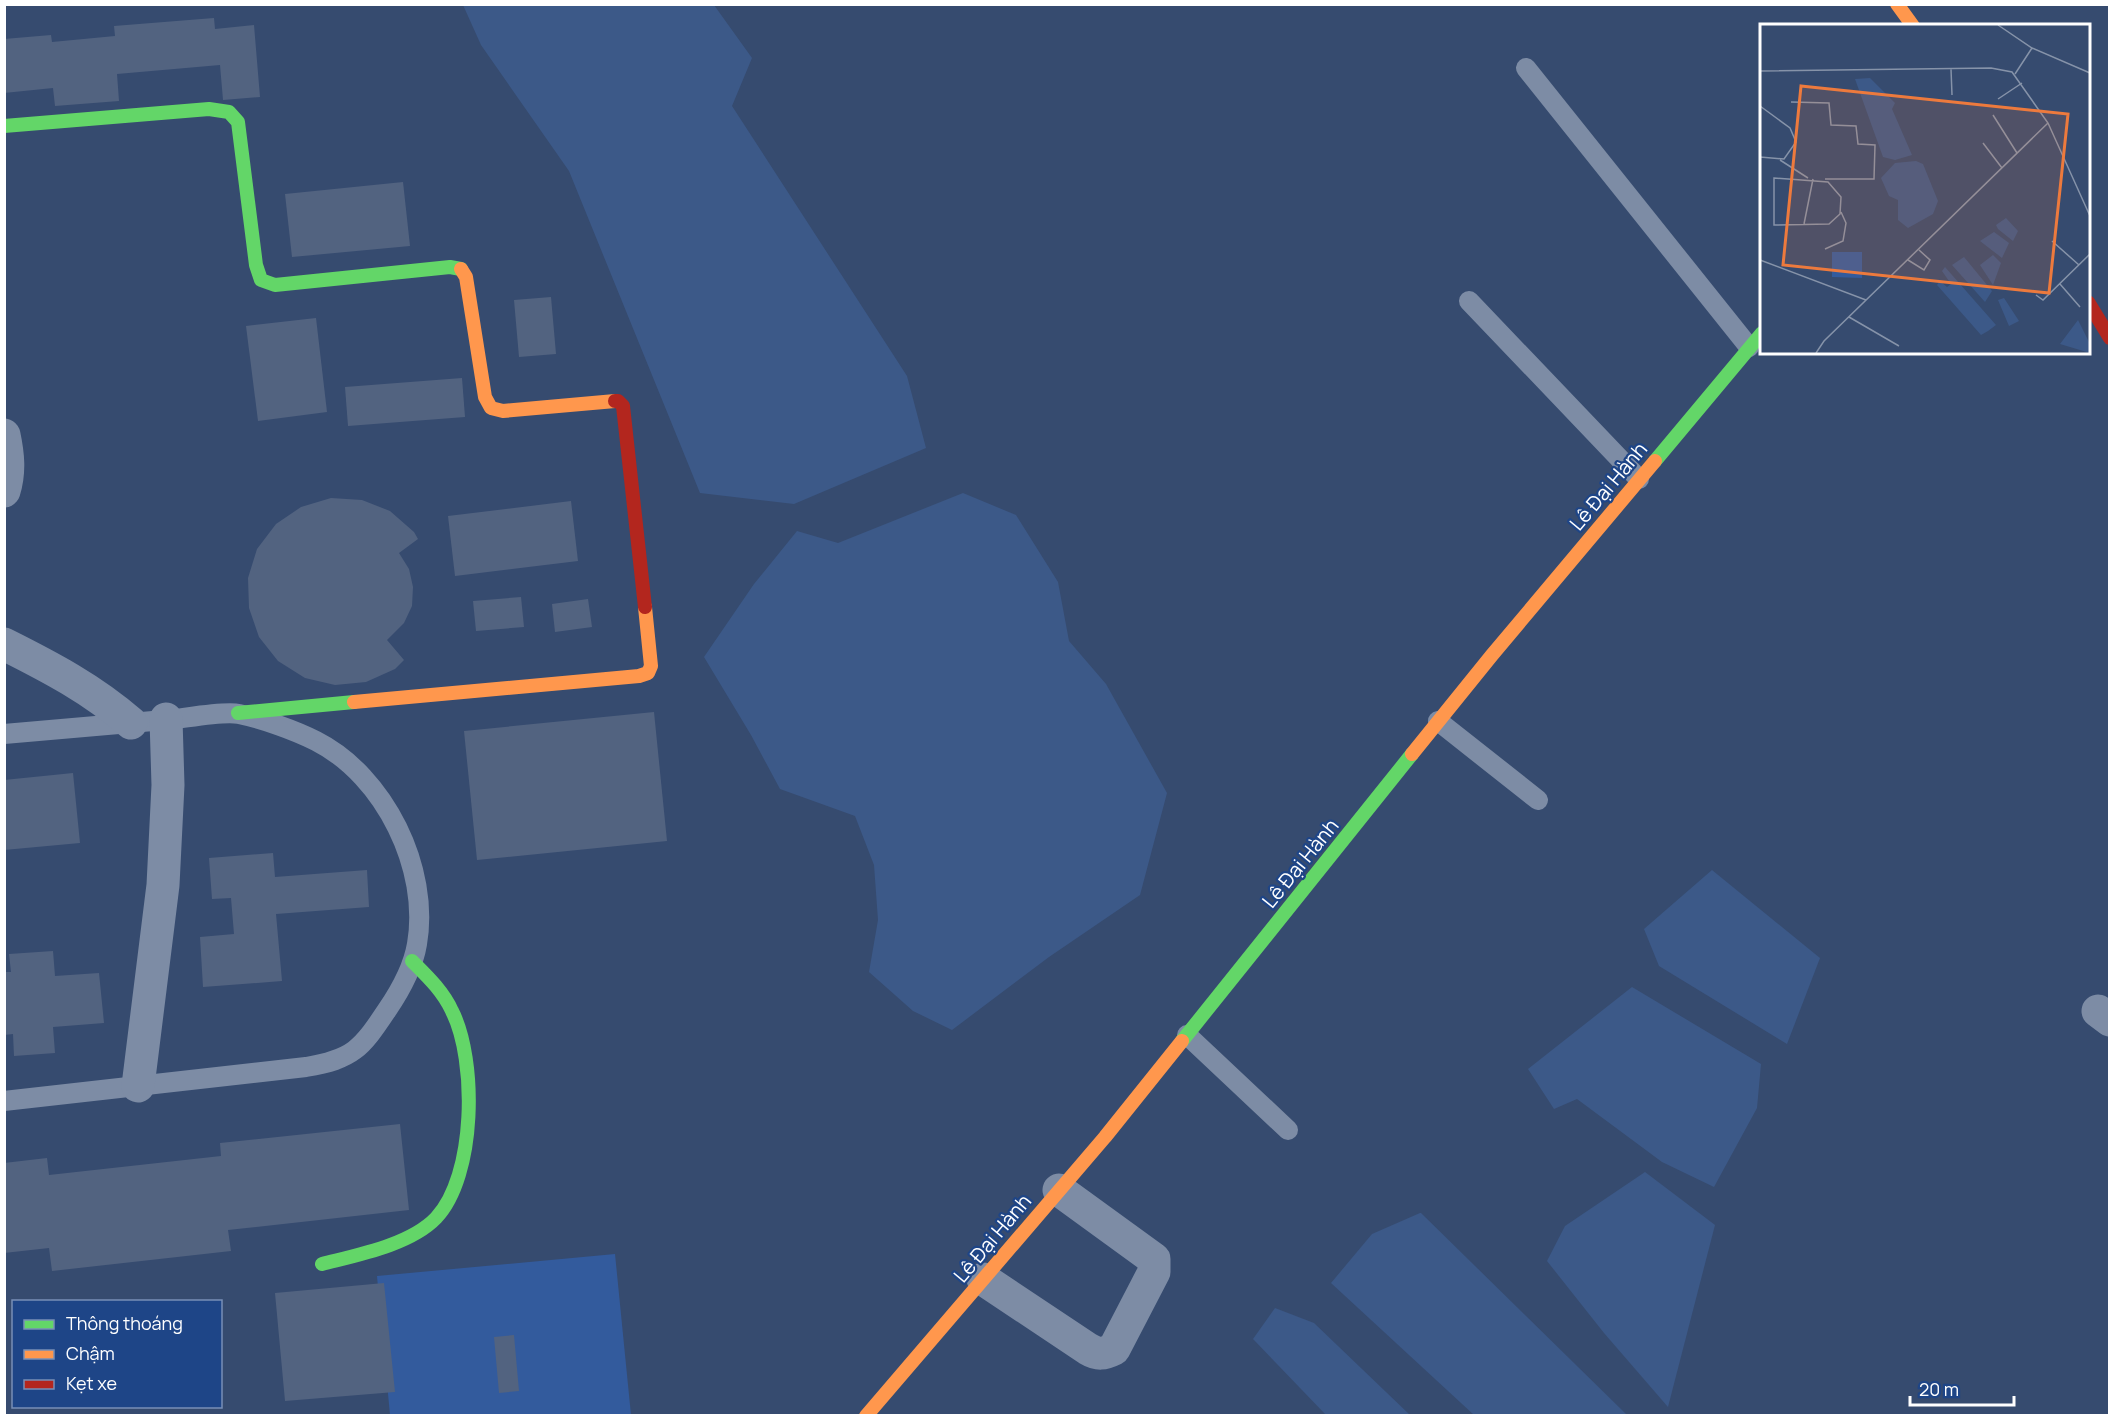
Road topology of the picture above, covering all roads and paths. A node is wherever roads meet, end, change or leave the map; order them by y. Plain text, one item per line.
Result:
1 (1897, 4) edge
2 (1911, 24) edge
3 (1526, 68) dead end
4 (4, 126) edge
5 (1469, 301) dead end
6 (2090, 305) edge
7 (2109, 338) edge
8 (1755, 340) edge
9 (4, 435) edge
10 (1639, 480) junction
11 (4, 491) edge
12 (4, 644) edge
13 (237, 713) junction
14 (166, 719) junction
15 (1438, 721) junction
16 (131, 723) junction
17 (4, 734) edge
18 (1538, 800) dead end
19 (412, 961) junction
20 (1187, 1035) junction
21 (138, 1086) junction
22 (4, 1101) edge
23 (1288, 1130) dead end
24 (1059, 1190) junction
25 (322, 1264) dead end
26 (983, 1279) junction
27 (866, 1416) edge

1 - 2 street
3 - 8 lane
4 - 13 street
5 - 10 lane
6 - 7 street
8 - 10 street, Lê Đại Hành
9 - 11 street
10 - 15 street, Lê Đại Hành
12 - 16 street
13 - 14 lane
13 - 19 lane
14 - 16 lane
14 - 21 street
15 - 18 lane
15 - 20 street, Lê Đại Hành
16 - 17 lane
19 - 21 lane
19 - 25 street
20 - 23 lane
20 - 24 street, Lê Đại Hành
21 - 22 lane
24 - 26 street, Lê Đại Hành
24 - 26 street
26 - 27 street, Lê Đại Hành

